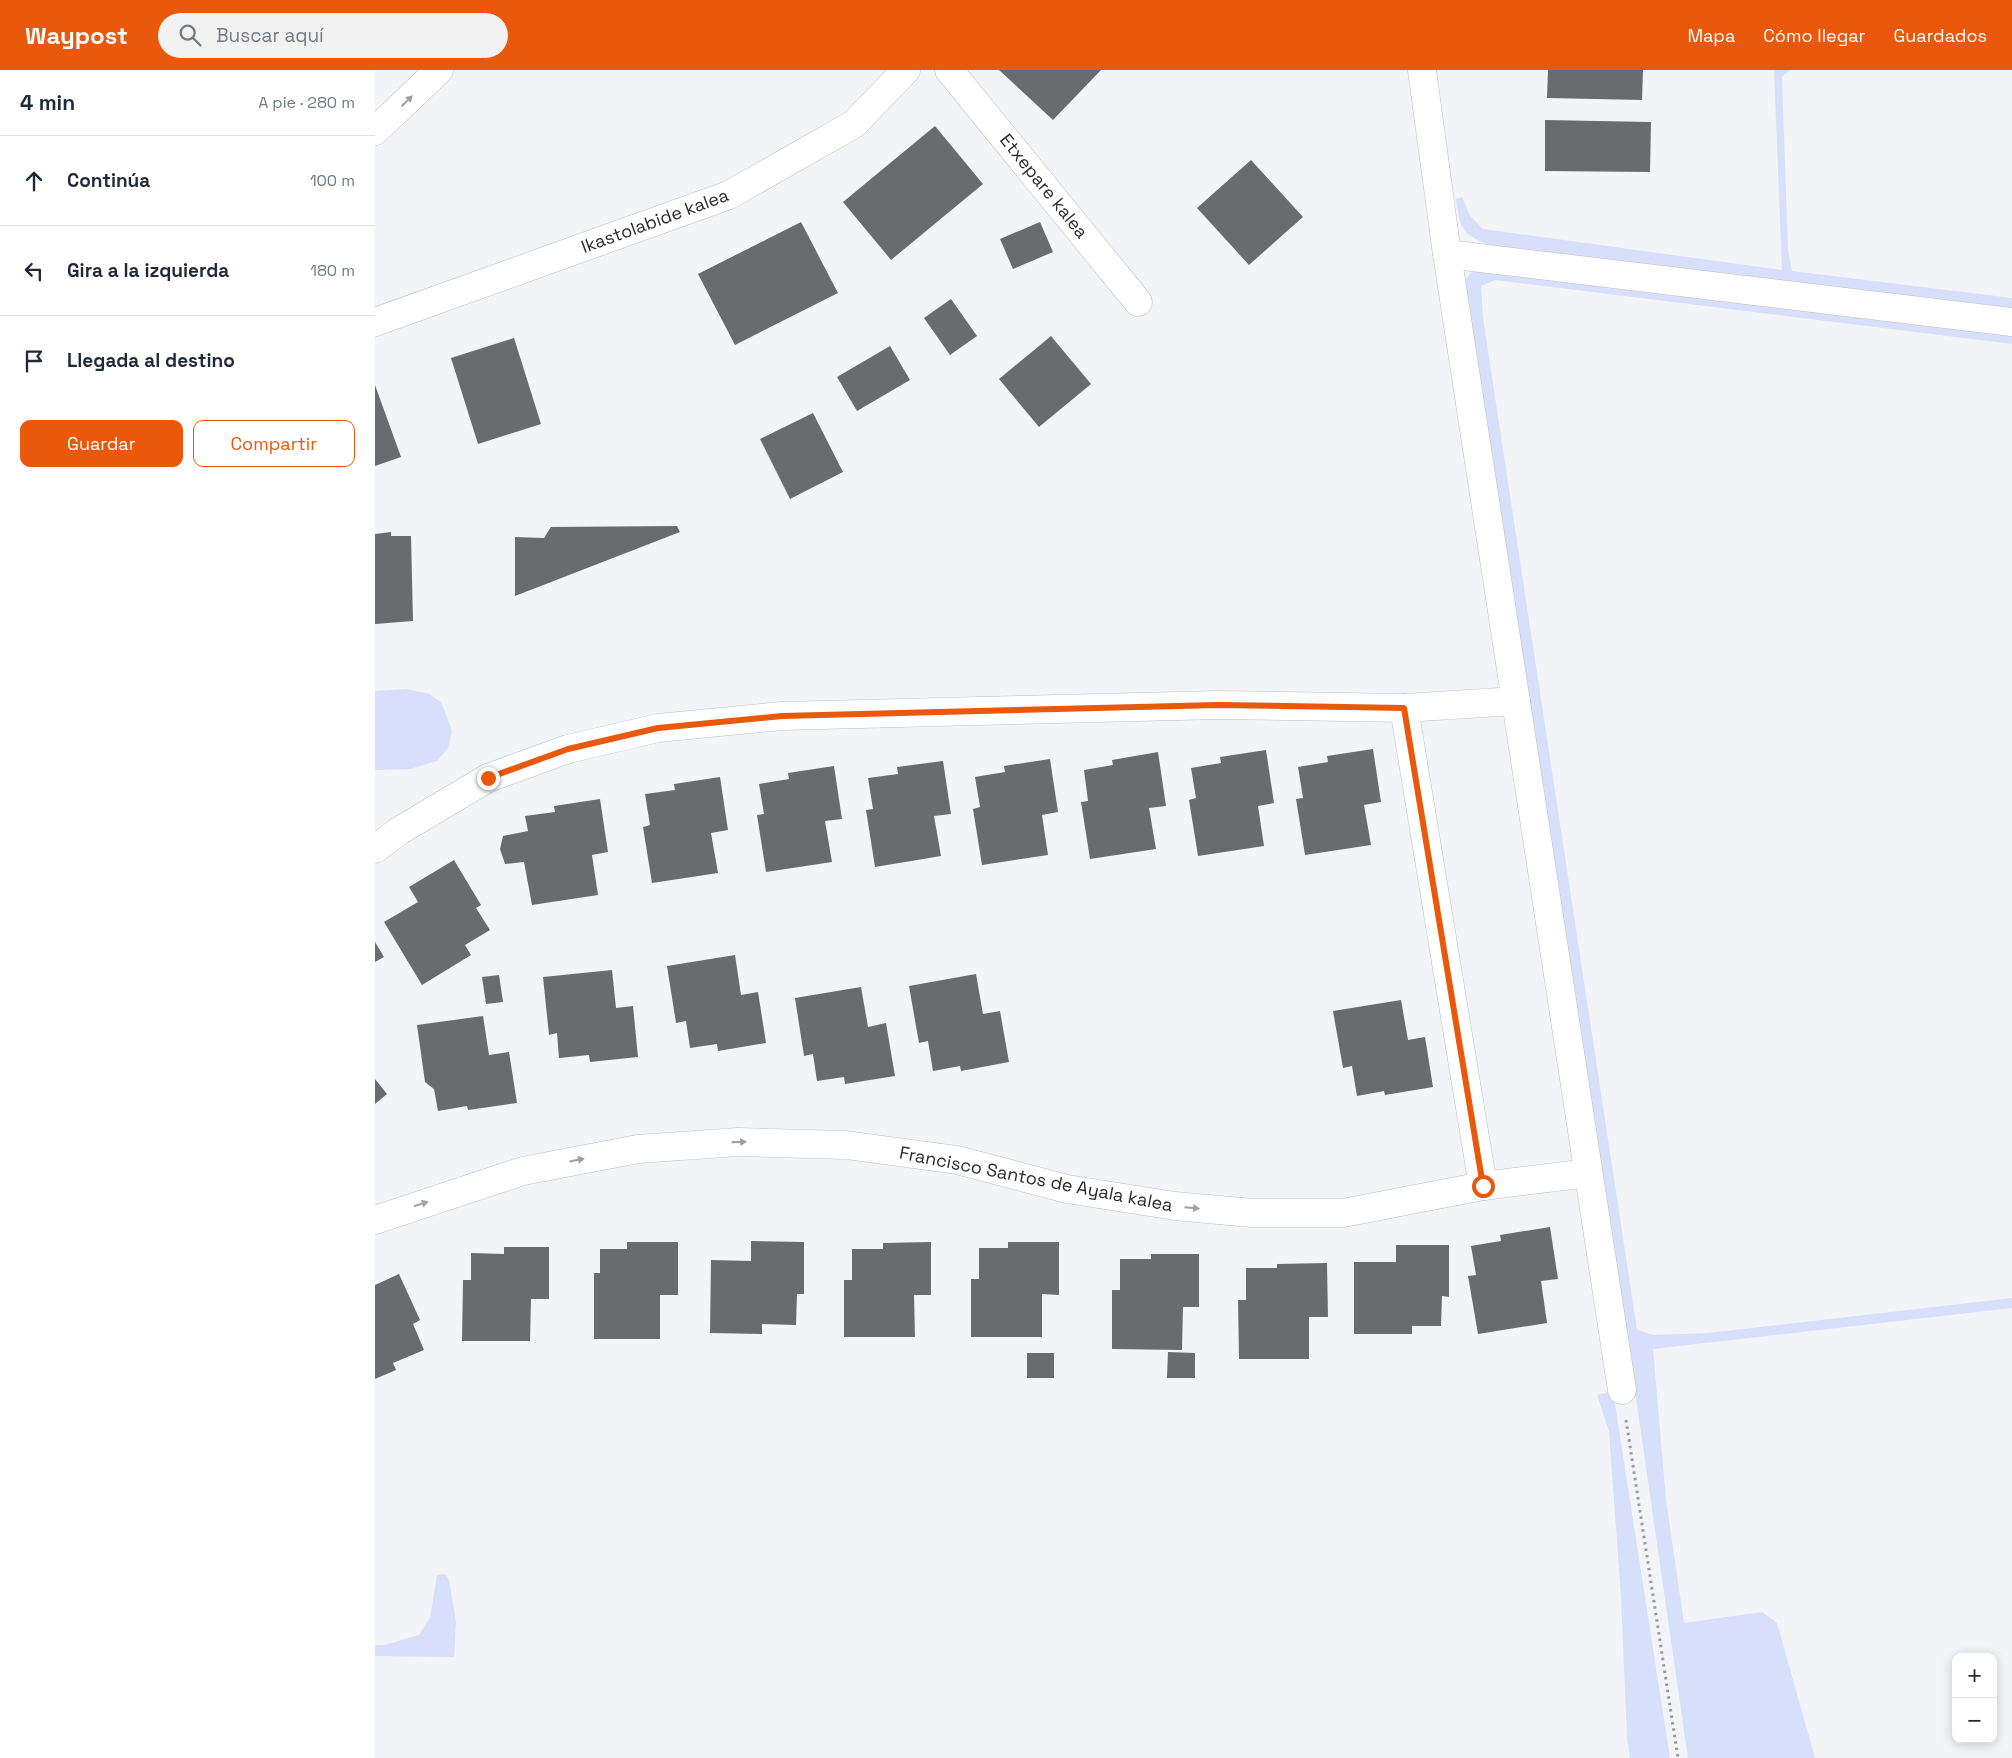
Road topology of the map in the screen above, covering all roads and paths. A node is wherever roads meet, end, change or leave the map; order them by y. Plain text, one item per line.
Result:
1 (439, 70) edge
2 (906, 70) edge
3 (949, 70) edge
4 (1422, 70) edge
5 (375, 131) edge
6 (1447, 254) junction
7 (1138, 302) dead end
8 (375, 322) edge
9 (2012, 322) edge
10 (1516, 702) junction
11 (1404, 708) junction
12 (375, 848) edge
13 (1588, 1173) junction
14 (1483, 1186) junction
15 (375, 1220) edge
16 (1622, 1390) joint
17 (1677, 1758) edge

5 -> 1 street
2 - 8 street, Ikastolabide kalea
3 - 7 street, Etxepare kalea
4 - 6 street
6 - 9 street
6 - 10 street
10 - 11 street
10 - 13 street
11 - 12 street
11 - 14 street
13 - 14 street, Francisco Santos de Ayala kalea
13 - 16 street
15 -> 14 street, Francisco Santos de Ayala kalea
16 - 17 path

